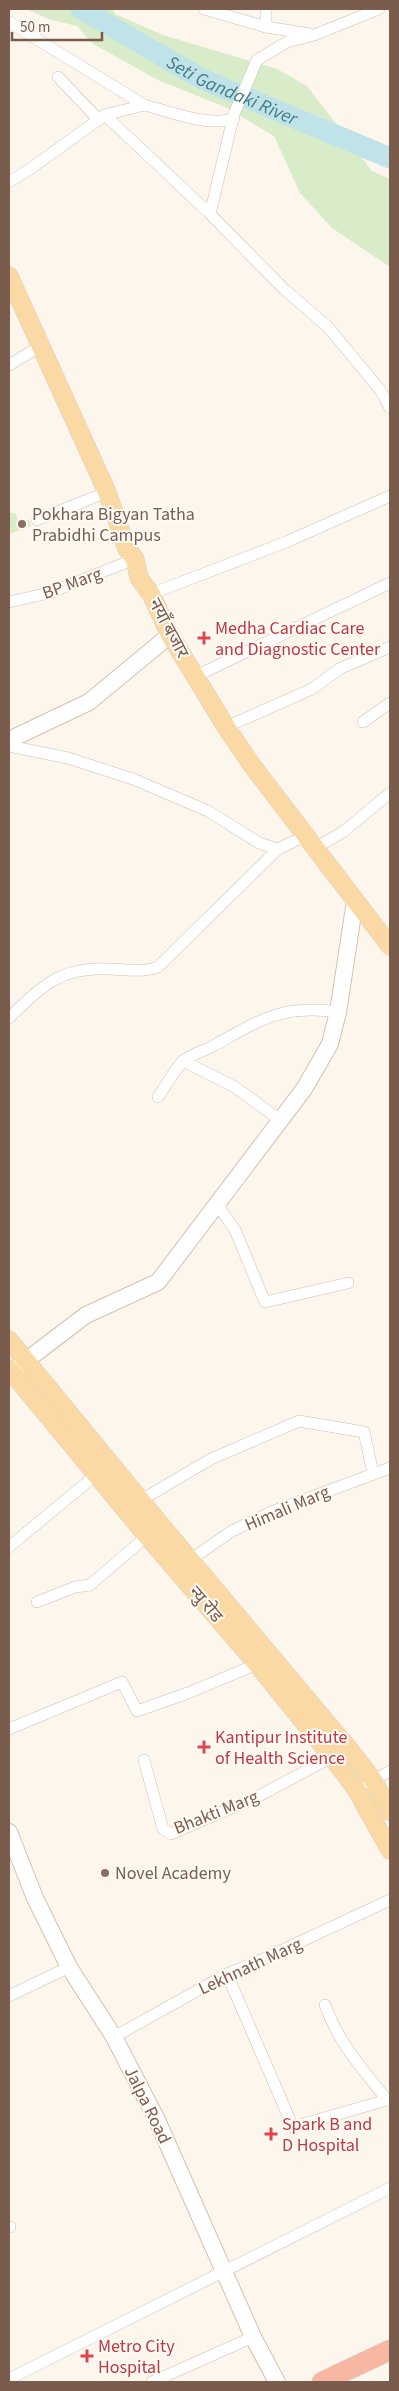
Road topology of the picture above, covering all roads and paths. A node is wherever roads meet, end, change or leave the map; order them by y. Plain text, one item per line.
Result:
1 (204, 9) edge
2 (266, 9) edge
3 (379, 9) edge
4 (9, 22) edge
5 (266, 28) junction
6 (314, 35) junction
7 (58, 77) dead end
8 (144, 105) junction
9 (234, 116) junction
10 (102, 118) junction
11 (9, 182) edge
12 (210, 214) junction
13 (9, 276) edge
14 (42, 346) junction
15 (9, 364) edge
16 (390, 408) edge
17 (107, 492) junction
18 (390, 496) edge
19 (37, 520) dead end
20 (135, 559) junction
21 (390, 583) edge
22 (151, 594) junction
23 (9, 602) edge
24 (170, 635) junction
25 (390, 647) edge
26 (196, 676) junction
27 (390, 703) edge
28 (363, 722) dead end
29 (226, 727) junction
30 (9, 740) edge
31 (9, 746) edge
32 (390, 793) edge
33 (311, 841) junction
34 (278, 849) junction
35 (355, 901) junction
36 (390, 946) edge
37 (338, 1012) junction
38 (9, 1018) edge
39 (183, 1061) junction
40 (158, 1097) dead end
41 (280, 1120) junction
42 (216, 1203) junction
43 (348, 1283) dead end
44 (9, 1340) edge
45 (27, 1361) junction
46 (10, 1370) edge
47 (390, 1468) edge
48 (374, 1473) junction
49 (97, 1474) junction
50 (141, 1500) junction
51 (126, 1509) junction
52 (147, 1536) junction
53 (9, 1547) edge
54 (190, 1560) junction
55 (37, 1602) dead end
56 (257, 1664) junction
57 (9, 1729) edge
58 (332, 1756) junction
59 (144, 1760) dead end
60 (390, 1771) edge
61 (373, 1780) junction
62 (356, 1789) junction
63 (390, 1812) edge
64 (9, 1832) edge
65 (390, 1850) edge
66 (390, 1900) edge
67 (68, 1967) junction
68 (227, 1974) junction
69 (9, 1996) edge
70 (325, 2005) dead end
71 (114, 2037) junction
72 (389, 2100) edge
73 (390, 2188) edge
74 (224, 2271) junction
75 (254, 2337) junction
76 (390, 2350) edge
77 (9, 2379) edge
78 (152, 2382) edge
79 (277, 2382) edge
80 (322, 2382) edge

1 - 5 street
2 - 5 street
3 - 6 street
4 - 8 street
5 - 6 street
6 - 9 street
7 - 10 street
8 - 9 street
8 - 10 street
9 - 12 street
10 - 11 street
10 - 12 street
12 - 16 street
13 - 14 main road, नयाँ बजार
14 - 15 street
14 - 17 main road, नयाँ बजार
17 - 19 street
17 - 20 main road, नयाँ बजार
18 - 22 street
20 - 22 main road, नयाँ बजार
20 - 23 street, BP Marg
21 - 26 street
22 - 24 main road, नयाँ बजार
24 - 26 main road, नयाँ बजार
24 - 30 street
25 - 29 street
26 - 29 main road, नयाँ बजार
27 - 28 street
29 - 33 main road, नयाँ बजार
31 - 34 street
32 - 33 street
33 - 34 street
33 - 35 main road, नयाँ बजार
34 - 38 street
35 - 36 main road, नयाँ बजार
35 - 37 street
37 - 39 street
37 - 41 street
39 - 40 street
39 - 41 street
41 - 42 street
42 - 43 street
42 - 45 street
44 - 45 main road, न्यु रोड
45 - 46 street
45 - 50 main road, न्यु रोड
46 - 49 main road, न्यु रोड
47 - 48 street, Himali Marg
48 - 50 street
48 - 54 street, Himali Marg
49 - 51 main road, न्यु रोड
49 - 53 street
50 - 51 street
50 - 54 main road, न्यु रोड
51 - 52 main road, न्यु रोड
52 - 55 street
52 - 56 main road, न्यु रोड
54 - 61 main road, न्यु रोड
56 - 57 street
56 - 58 main road, न्यु रोड
58 - 59 street, Bhakti Marg
58 - 62 main road, न्यु रोड
60 - 61 street
61 - 62 street
61 - 63 main road, न्यु रोड
62 - 65 main road, न्यु रोड
64 - 67 street, Jalpa Road
66 - 68 street, Lekhnath Marg
67 - 69 street
67 - 71 street, Jalpa Road
68 - 71 street, Lekhnath Marg
68 - 72 street
70 - 72 street
71 - 74 street, Jalpa Road
73 - 74 street
74 - 75 street, Jalpa Road
74 - 77 street
75 - 78 street
75 - 79 street, Jalpa Road
76 - 80 highway

